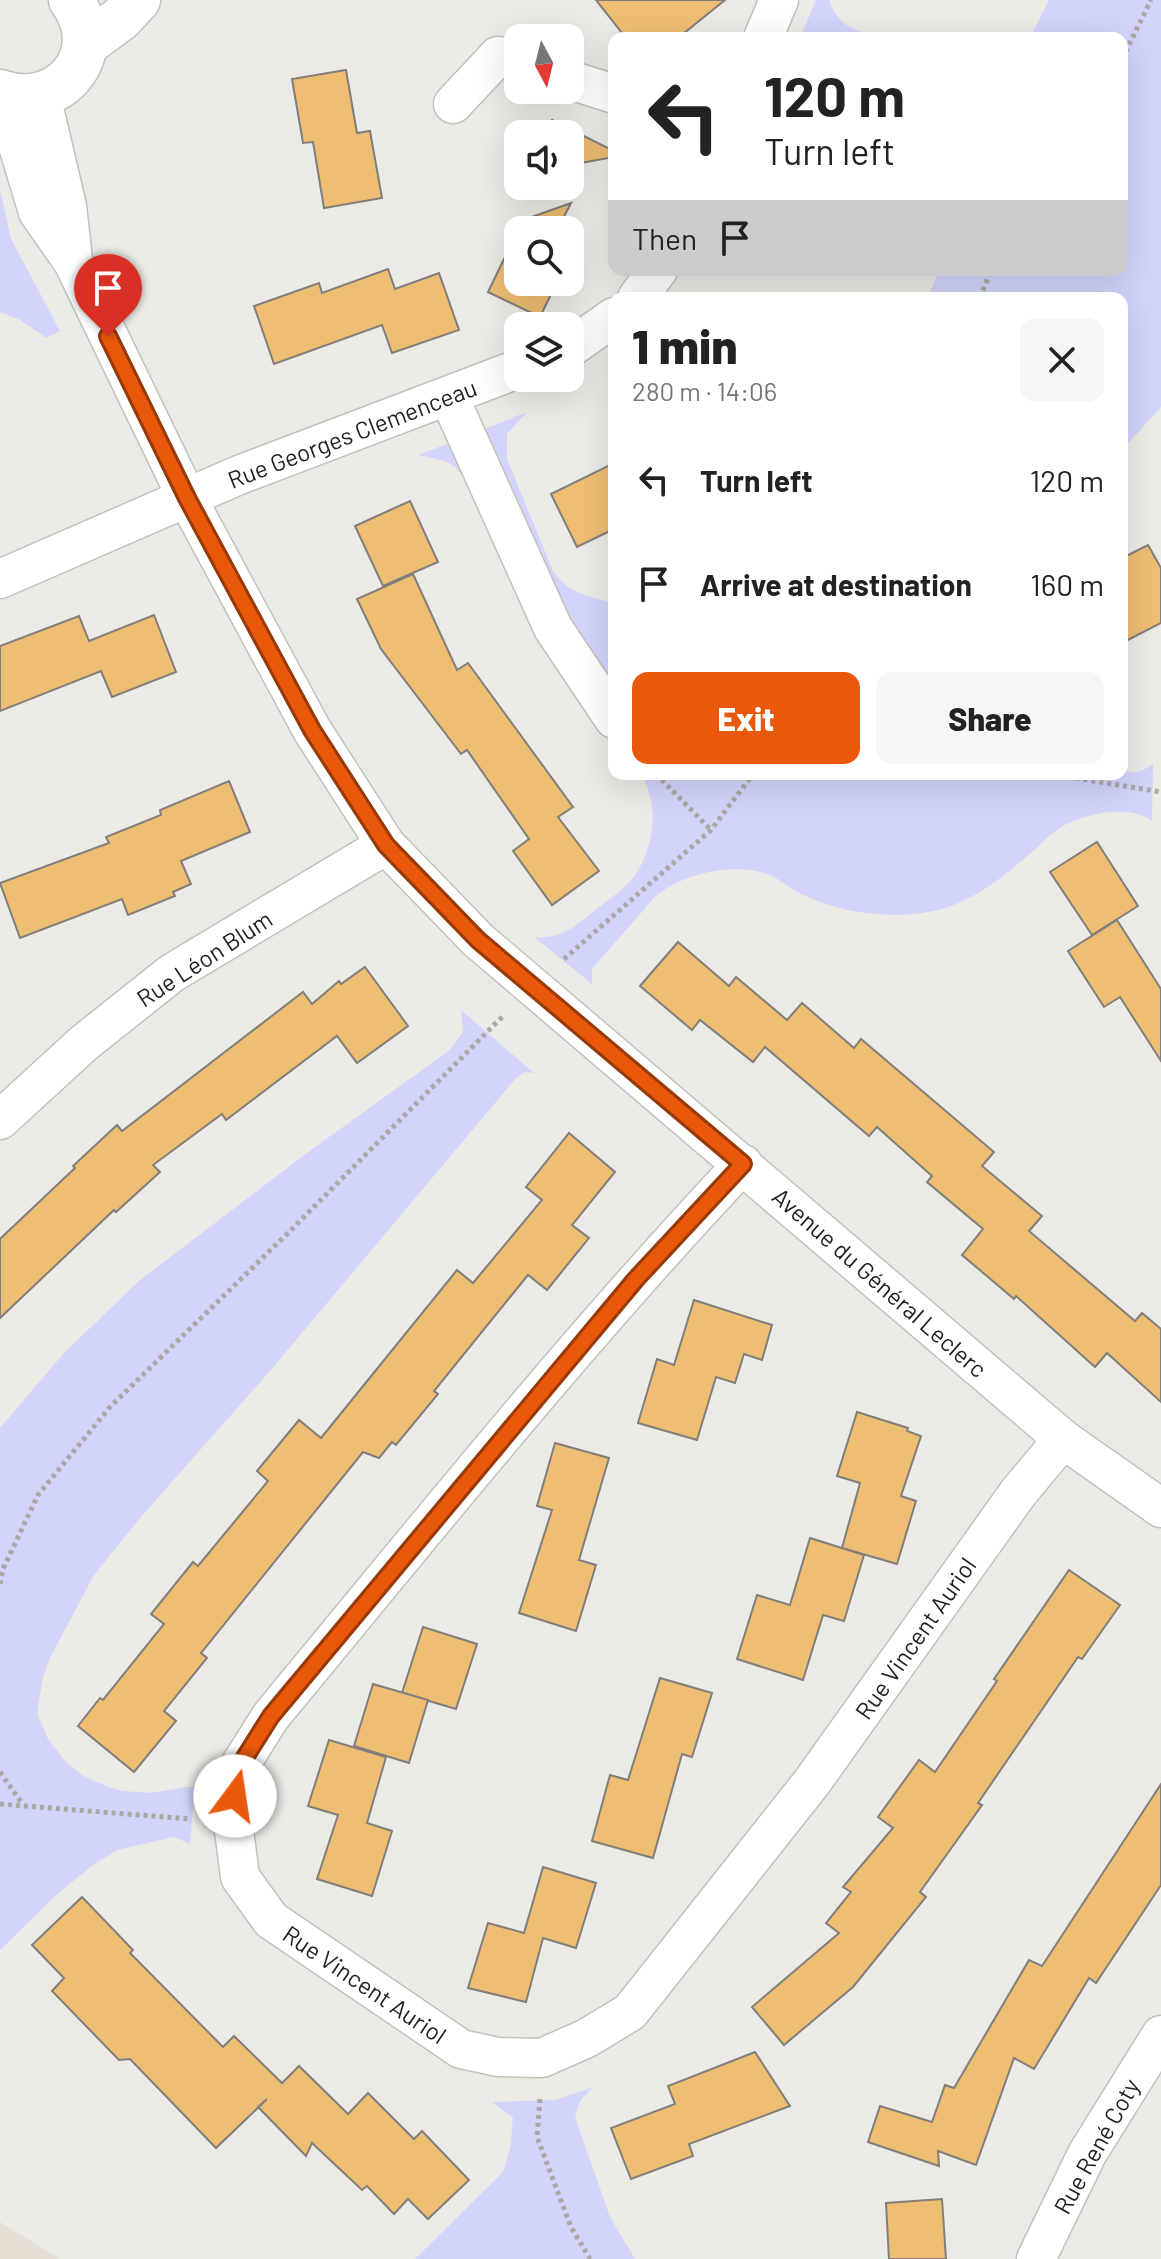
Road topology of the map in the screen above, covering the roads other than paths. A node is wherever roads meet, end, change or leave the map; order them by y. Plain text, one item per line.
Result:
1 (138, 0) edge
2 (779, 0) edge
3 (82, 14) edge
4 (766, 32) edge
5 (504, 58) edge
6 (584, 84) edge
7 (608, 92) edge
8 (14, 93) edge
9 (453, 104) dead end
10 (608, 321) edge
11 (584, 338) edge
12 (504, 375) edge
13 (449, 397) junction
14 (187, 498) junction
15 (0, 579) edge
16 (608, 710) edge
17 (386, 845) junction
18 (0, 1120) edge
19 (743, 1164) junction
20 (1063, 1439) junction
21 (1161, 1508) edge
22 (1161, 2035) edge
23 (1036, 2259) edge

1 - 3 street
2 - 4 street
3 - 8 street
5 - 9 street
6 - 7 street
8 - 14 street, Avenue du Général Leclerc
10 - 11 street
12 - 13 street, Rue Georges Clemenceau
13 - 14 street, Rue Georges Clemenceau
13 - 16 street
14 - 15 street
14 - 17 street, Avenue du Général Leclerc
17 - 18 street, Rue Léon Blum
17 - 19 street, Avenue du Général Leclerc
19 - 20 street, Avenue du Général Leclerc
19 - 20 street, Rue Vincent Auriol
20 - 21 street, Avenue du Général Leclerc
22 - 23 street, Rue René Coty

